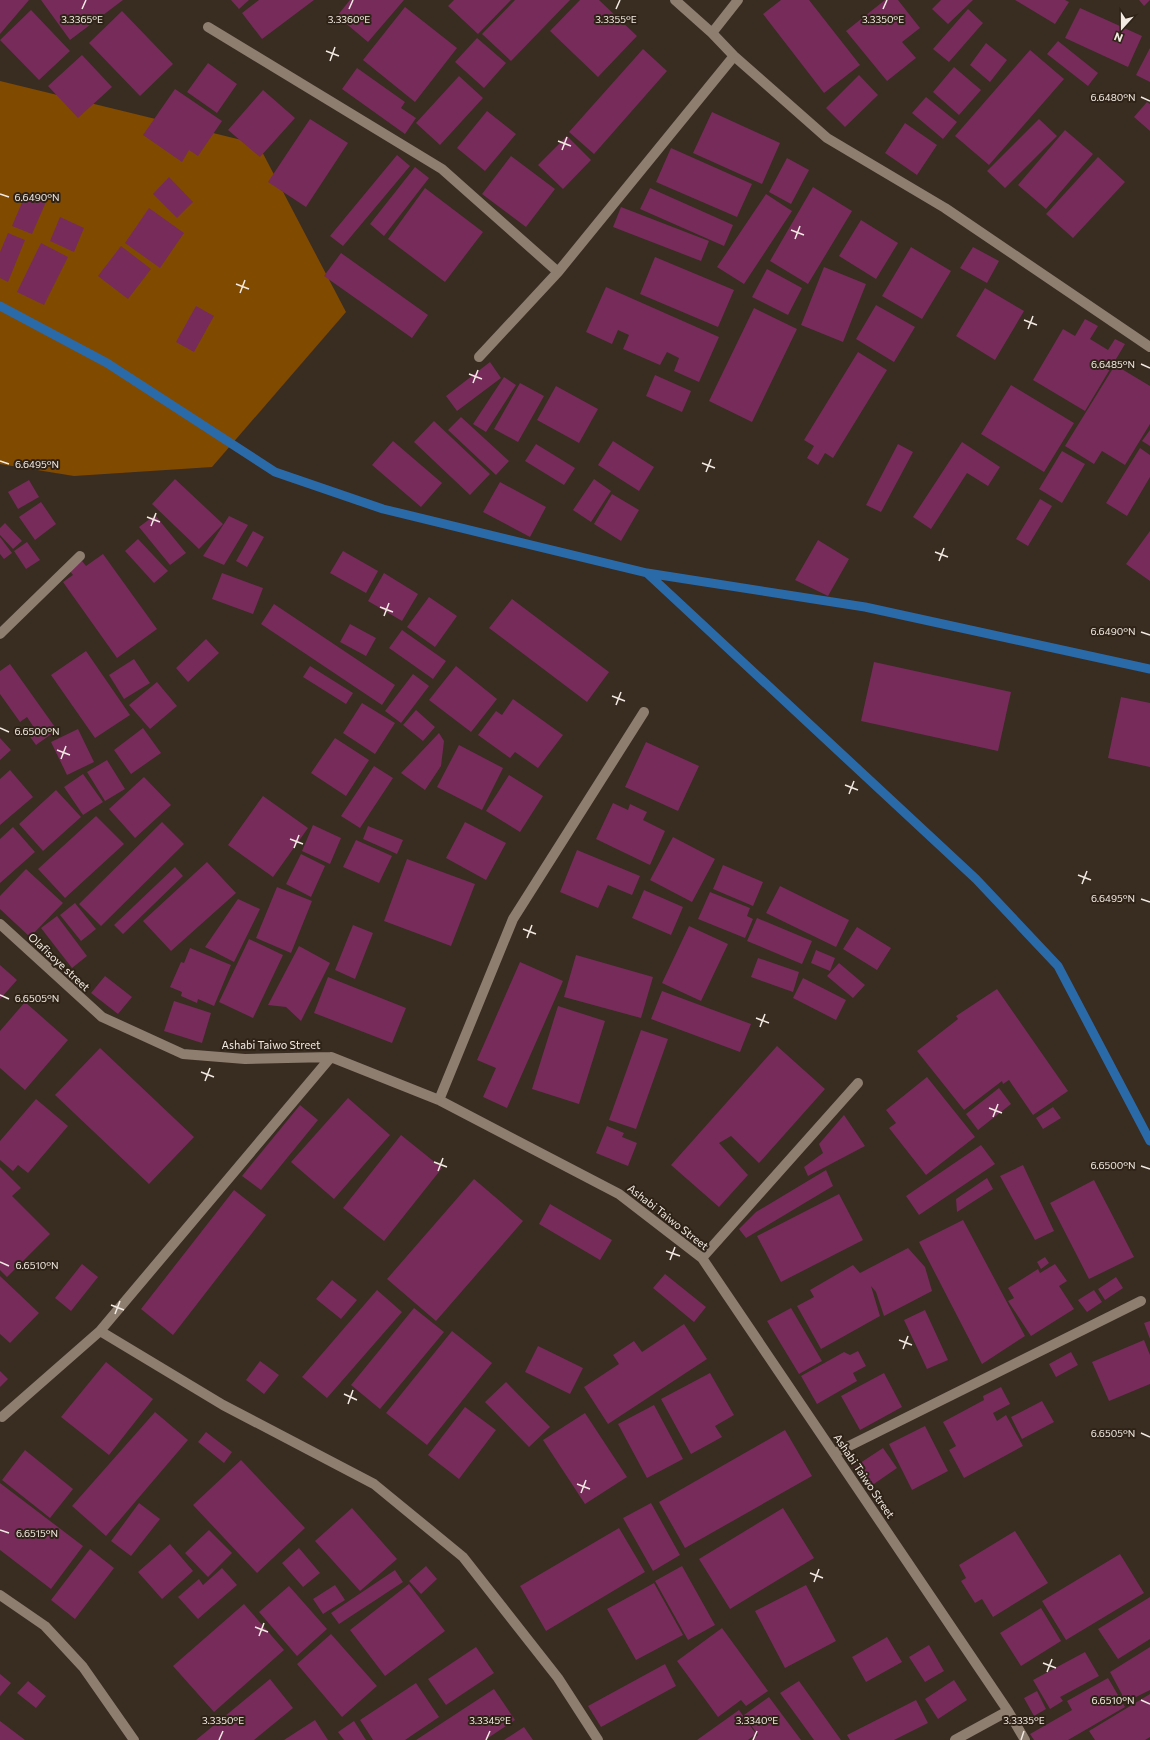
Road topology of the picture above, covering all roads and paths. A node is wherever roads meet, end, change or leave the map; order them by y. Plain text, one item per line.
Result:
1 (675, 0) edge
2 (738, 0) edge
3 (208, 27) dead end
4 (712, 33) junction
5 (734, 56) junction
6 (558, 272) junction
7 (1150, 347) edge
8 (479, 357) dead end
9 (80, 556) dead end
10 (0, 634) edge
11 (644, 712) dead end
12 (0, 924) edge
13 (102, 1017) joint
14 (331, 1057) junction
15 (858, 1083) dead end
16 (439, 1100) junction
17 (702, 1258) junction
18 (1141, 1301) dead end
19 (100, 1331) junction
20 (1, 1417) edge
21 (834, 1453) junction
22 (0, 1595) edge
23 (1008, 1712) junction
24 (134, 1740) edge
25 (598, 1740) edge
26 (955, 1740) edge
27 (1025, 1740) edge

1 - 4 street
2 - 4 street
3 - 6 street
4 - 5 street
5 - 6 street
5 - 7 street
6 - 8 street
9 - 10 street
11 - 16 street
12 - 13 street, Olafisoye street
13 - 14 street, Ashabi Taiwo Street
14 - 16 street, Ashabi Taiwo Street
14 - 19 street
15 - 17 street
16 - 17 street, Ashabi Taiwo Street
17 - 21 street, Ashabi Taiwo Street
18 - 21 street
19 - 20 street
19 - 25 street
21 - 23 street, Ashabi Taiwo Street
22 - 24 street
23 - 26 street
23 - 27 street, Ashabi Taiwo Street

